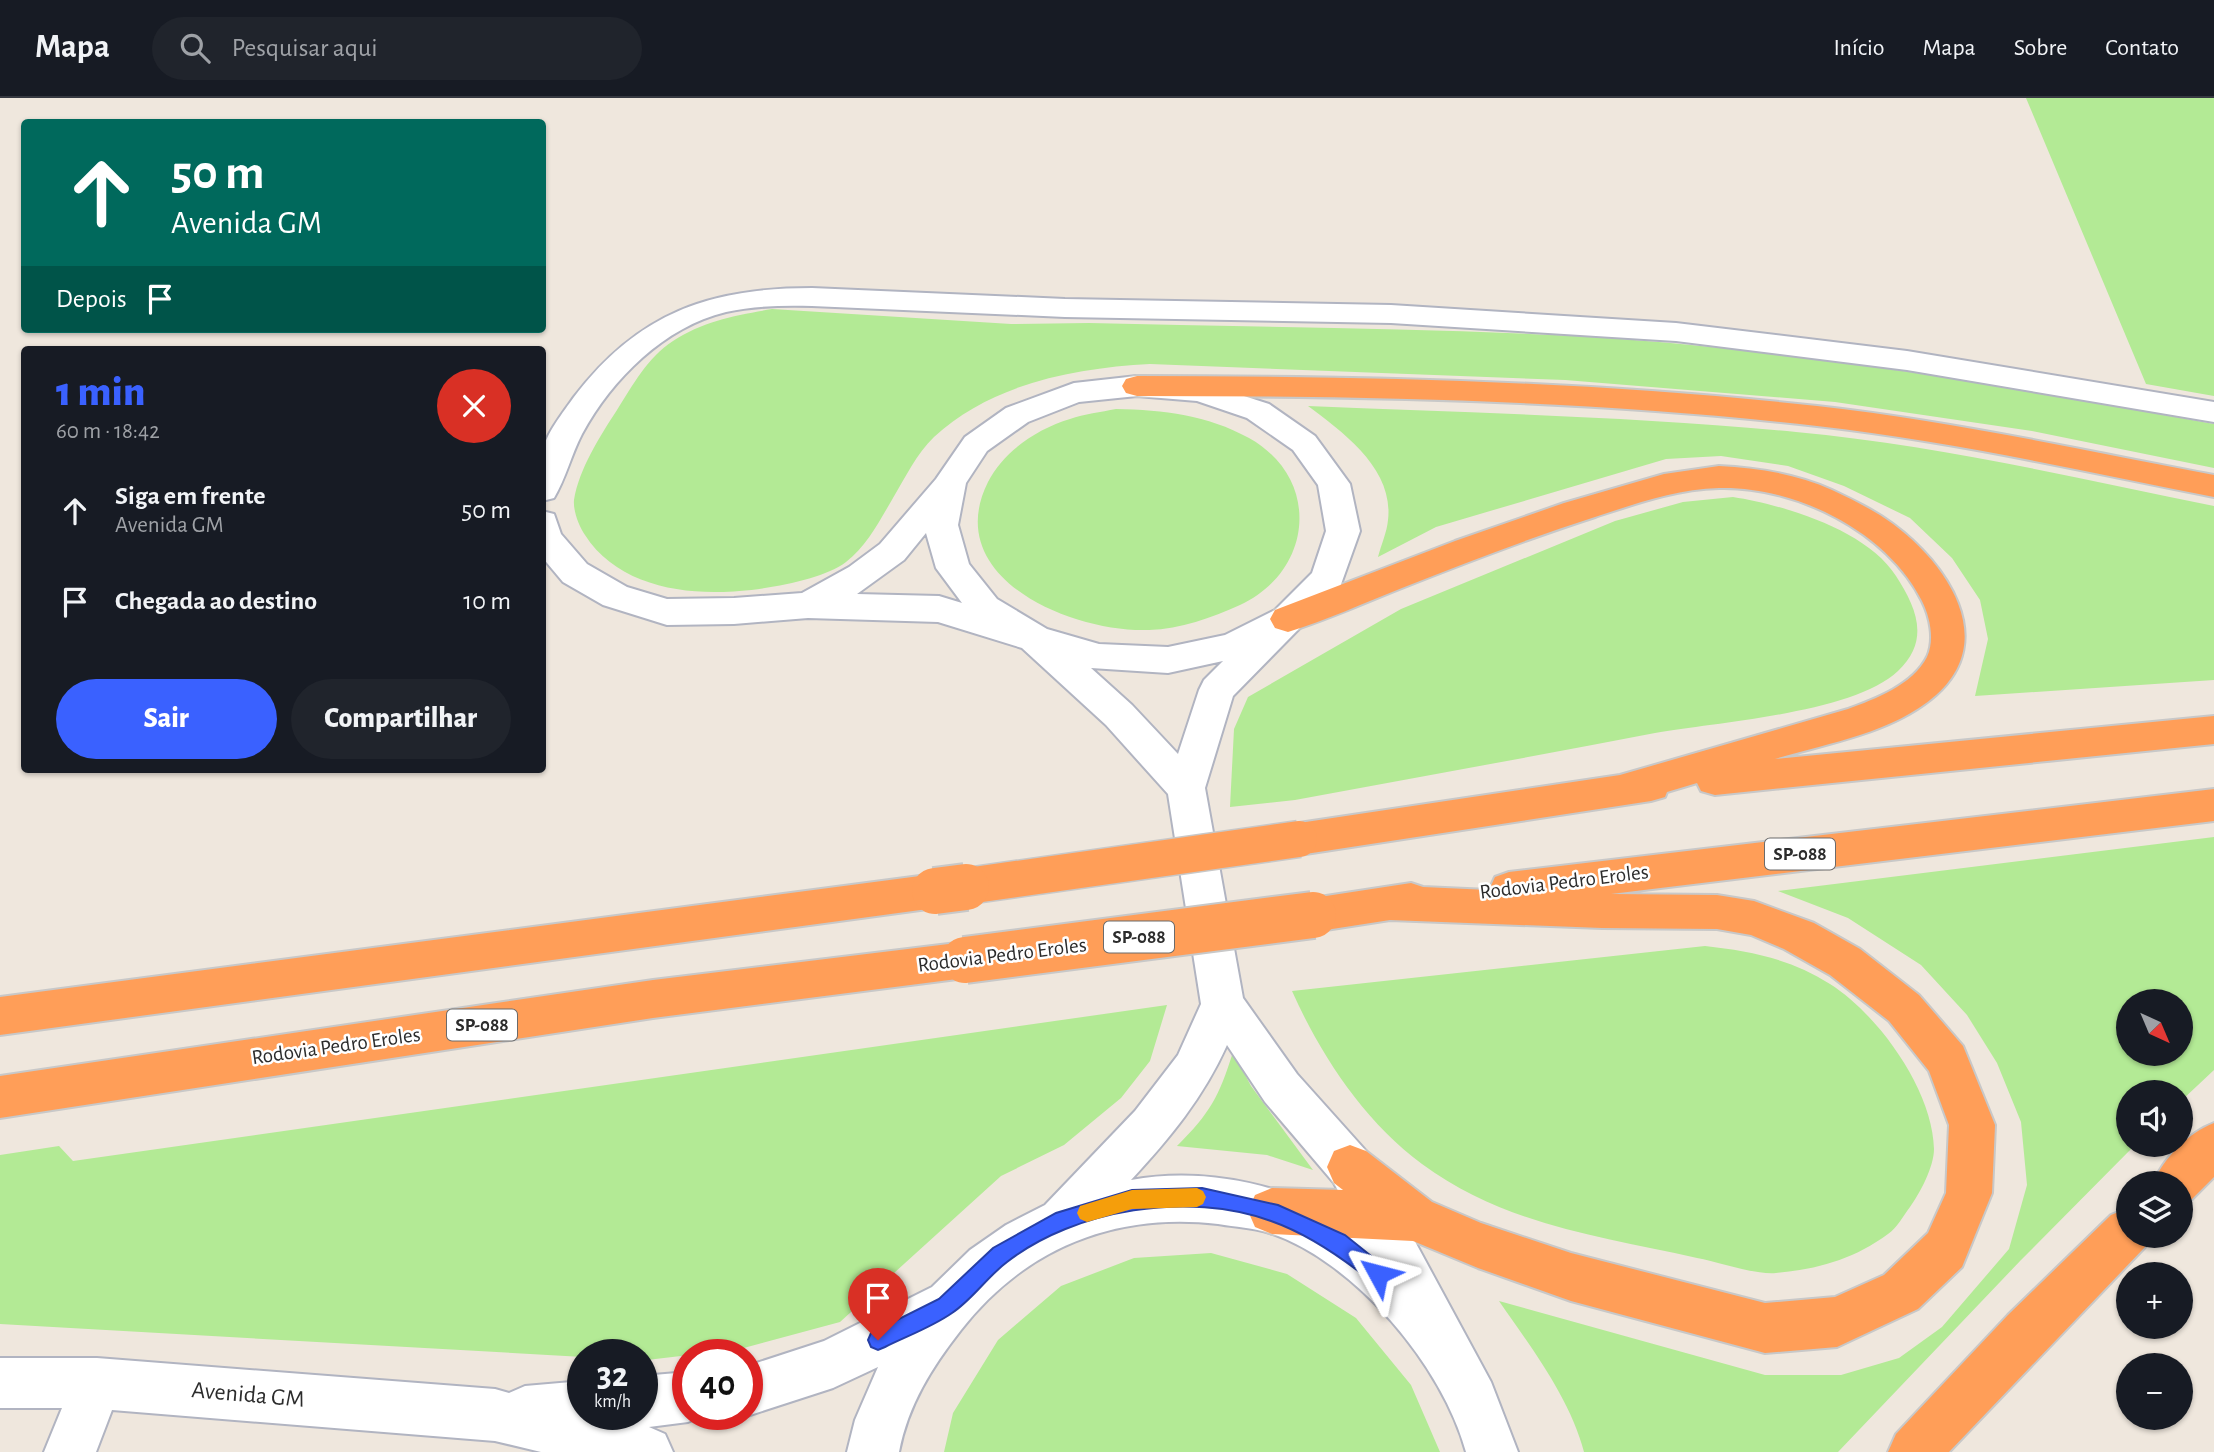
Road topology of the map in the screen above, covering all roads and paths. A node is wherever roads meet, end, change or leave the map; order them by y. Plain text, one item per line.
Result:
1 (1136, 386) junction
2 (2214, 412) edge
3 (546, 477) edge
4 (950, 482) junction
5 (2214, 486) edge
6 (546, 538) edge
7 (808, 605) junction
8 (1288, 619) junction
9 (1035, 639) junction
10 (2214, 730) edge
11 (1186, 788) junction
12 (1625, 789) junction
13 (2214, 805) edge
14 (1386, 903) junction
15 (1223, 1004) junction
16 (0, 1016) edge
17 (0, 1097) edge
18 (2214, 1145) edge
19 (2188, 1171) edge
20 (1272, 1211) junction
21 (1395, 1216) junction
22 (1063, 1219) junction
23 (2116, 1243) edge
24 (946, 1306) junction
25 (1448, 1351) junction
26 (97, 1383) junction
27 (0, 1384) edge
28 (763, 1386) edge
29 (567, 1408) edge
30 (495, 1415) junction
31 (70, 1452) edge
32 (647, 1452) edge
33 (873, 1452) edge
34 (1492, 1452) edge
35 (1914, 1452) edge

1 - 4 street
1 - 5 highway
1 - 8 street
2 - 3 street
4 - 7 street
4 - 9 street
6 - 7 street
7 - 9 street
8 - 9 street
8 - 11 street
8 - 12 highway
9 - 11 street
10 - 12 highway
11 - 15 street
12 - 16 highway, bridge
13 - 14 highway, Rodovia Pedro Eroles / SP-088
14 - 17 highway, Rodovia Pedro Eroles / SP-088, bridge
14 - 21 highway
15 - 21 street
15 - 22 street
18 - 19 highway
20 - 21 highway
20 - 22 street
20 - 25 street
21 - 25 street
22 - 24 street
23 - 35 highway
24 - 28 street
24 - 33 street
25 - 34 street
26 - 27 street, Avenida GM
26 - 30 street, Avenida GM
26 - 31 street
29 - 30 street, Avenida GM
30 - 32 street, Avenida GM

